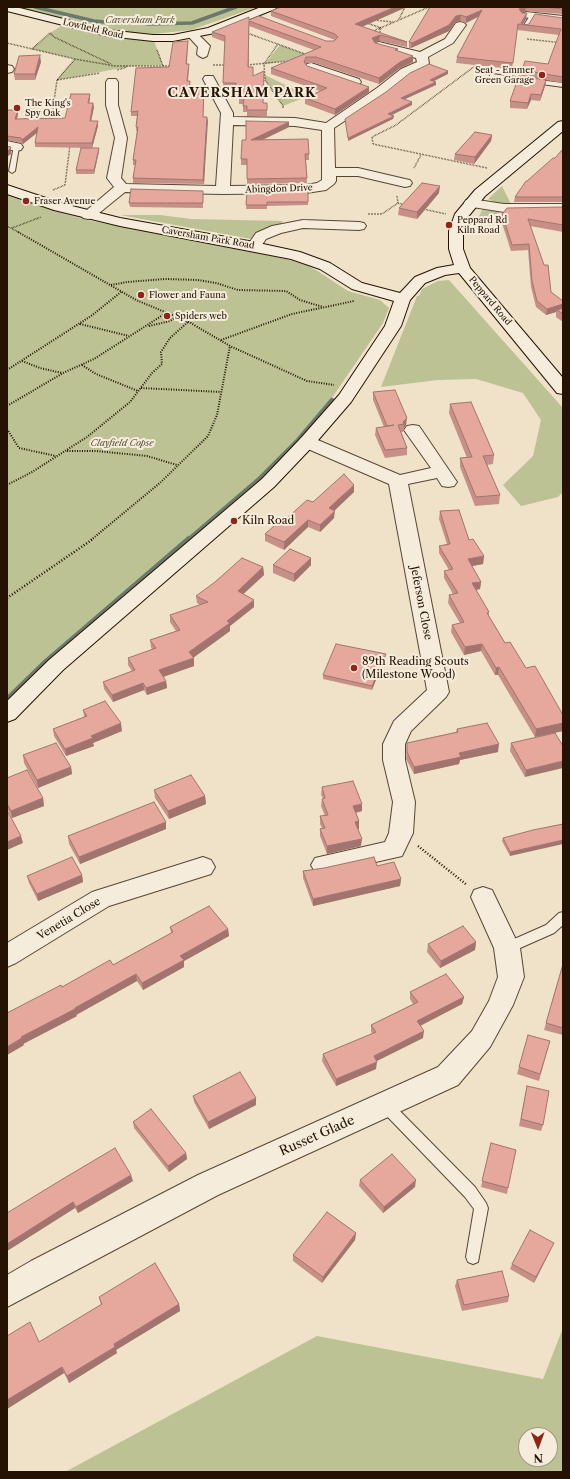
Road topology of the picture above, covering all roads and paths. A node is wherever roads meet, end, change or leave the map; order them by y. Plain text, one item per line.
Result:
1 (271, 7) edge
2 (405, 7) edge
3 (7, 8) edge
4 (253, 14) junction
5 (530, 15) joint
6 (563, 19) edge
7 (267, 20) edge
8 (372, 20) edge
9 (399, 20) dead end
10 (394, 22) dead end
11 (66, 23) junction
12 (366, 23) edge
13 (227, 25) junction
14 (381, 28) dead end
15 (459, 28) dead end
16 (526, 28) edge
17 (50, 33) junction
18 (193, 35) junction
19 (153, 38) junction
20 (524, 39) dead end
21 (563, 43) edge
22 (379, 45) edge
23 (32, 49) dead end
24 (203, 54) dead end
25 (422, 56) junction
26 (75, 59) dead end
27 (311, 62) joint
28 (473, 62) edge
29 (115, 66) dead end
30 (132, 66) dead end
31 (161, 70) edge
32 (111, 75) junction
33 (492, 76) dead end
34 (209, 79) dead end
35 (57, 80) junction
36 (563, 85) edge
37 (380, 91) junction
38 (55, 98) junction
39 (60, 121) edge
40 (226, 121) junction
41 (23, 124) edge
42 (563, 125) edge
43 (328, 127) junction
44 (71, 139) edge
45 (11, 146) edge
46 (421, 155) junction
47 (414, 168) joint
48 (12, 171) dead end
49 (328, 172) junction
50 (508, 172) junction
51 (405, 183) junction
52 (122, 188) junction
53 (7, 189) edge
54 (222, 190) junction
55 (32, 198) junction
56 (401, 200) dead end
57 (471, 203) junction
58 (59, 207) junction
59 (421, 208) edge
60 (563, 208) edge
61 (88, 215) junction
62 (460, 217) junction
63 (7, 226) edge
64 (359, 226) dead end
65 (12, 228) junction
66 (254, 246) junction
67 (463, 268) junction
68 (110, 285) junction
69 (121, 292) junction
70 (384, 295) junction
71 (403, 299) junction
72 (322, 307) junction
73 (166, 313) junction
74 (176, 317) junction
75 (189, 322) junction
76 (80, 324) junction
77 (146, 326) junction
78 (130, 337) junction
79 (220, 340) junction
80 (230, 346) junction
81 (22, 361) junction
82 (82, 364) junction
83 (7, 370) edge
84 (63, 373) junction
85 (352, 387) junction
86 (141, 388) junction
87 (563, 389) edge
88 (138, 391) junction
89 (221, 392) junction
90 (7, 406) edge
91 (7, 429) edge
92 (414, 430) dead end
93 (307, 442) junction
94 (66, 451) junction
95 (57, 456) junction
96 (177, 465) junction
97 (398, 480) junction
98 (7, 485) edge
99 (7, 598) edge
100 (7, 714) edge
101 (401, 833) junction
102 (323, 865) dead end
103 (203, 867) dead end
104 (483, 897) joint
105 (563, 917) edge
106 (507, 948) junction
107 (7, 956) edge
108 (385, 1105) junction
109 (473, 1258) dead end
110 (7, 1292) edge

1 - 4 street, Lowfield Road
2 - 9 path
3 - 11 street, Lowfield Road
4 - 7 street
4 - 13 street, Lowfield Road
5 - 6 street
5 - 16 lane
8 - 10 path
11 - 17 path
11 - 19 street, Lowfield Road
12 - 14 path
13 - 18 street, Lowfield Road
13 - 27 path
15 - 25 street
17 - 23 path
17 - 29 path
18 - 19 street, Lowfield Road
18 - 24 street
19 - 31 path
20 - 21 path
22 - 25 street
25 - 37 street
26 - 35 path
27 - 37 street
28 - 46 path
30 - 32 path
32 - 35 path
32 - 52 street
33 - 36 lane
34 - 40 street
35 - 38 path
37 - 43 street
38 - 39 path
38 - 41 path
40 - 43 street
40 - 54 street
42 - 50 street, Peppard Road
43 - 49 street, Abingdon Drive
44 - 55 path
45 - 48 lane
46 - 47 path
46 - 50 path
47 - 51 street
49 - 51 street
49 - 54 street, Abingdon Drive
50 - 57 street, Peppard Road
51 - 56 street
52 - 54 street, Abingdon Drive
52 - 61 street
53 - 55 street, Caversham Park Road
55 - 58 street, Caversham Park Road
57 - 60 street
57 - 62 street, Peppard Road
58 - 61 street, Caversham Park Road
58 - 65 path
59 - 62 path
61 - 66 street, Caversham Park Road
62 - 67 street, Peppard Road
63 - 65 path
64 - 66 street
65 - 68 path
66 - 70 street, Caversham Park Road
67 - 71 street
67 - 87 street, Peppard Road
68 - 69 path
68 - 72 path
69 - 73 path
69 - 76 path
70 - 71 street, Caversham Park Road
70 - 72 path
71 - 85 street
72 - 79 path
73 - 74 path
73 - 77 path
74 - 75 path
74 - 77 path
75 - 79 path
75 - 86 path
76 - 78 path
76 - 81 path
77 - 78 path
78 - 82 path
79 - 80 path
80 - 85 path
80 - 89 path
81 - 83 path
81 - 84 path
82 - 84 path
82 - 88 path
84 - 90 path
85 - 93 street
86 - 88 path
86 - 89 path
88 - 94 path
89 - 96 path
91 - 95 path
92 - 97 street
93 - 97 street
93 - 100 street
94 - 95 path
94 - 96 path
95 - 98 path
96 - 99 path
97 - 101 street, Jeferson Close
101 - 102 street, Jeferson Close
101 - 104 path
103 - 107 street, Venetia Close
104 - 106 street, Russet Glade
105 - 106 lane
106 - 108 street, Russet Glade
108 - 109 lane
108 - 110 street, Russet Glade

